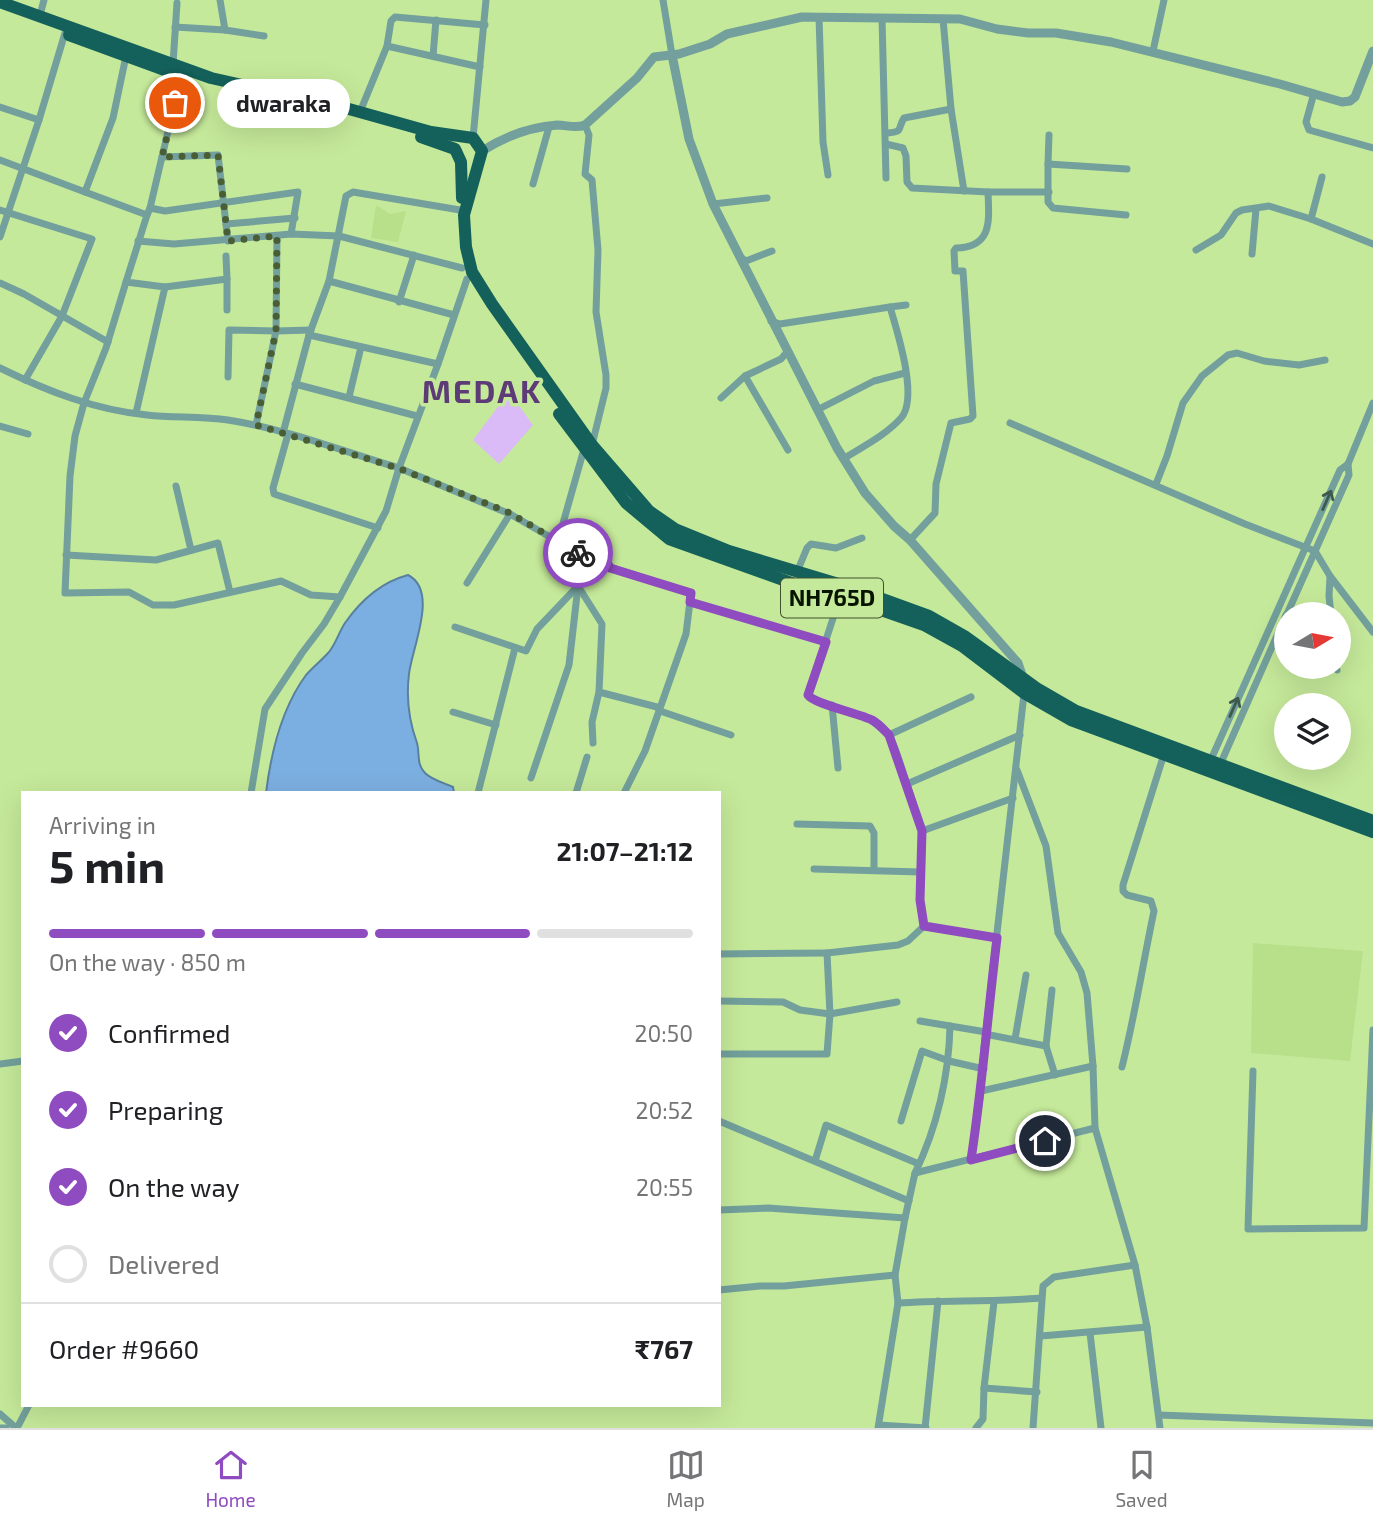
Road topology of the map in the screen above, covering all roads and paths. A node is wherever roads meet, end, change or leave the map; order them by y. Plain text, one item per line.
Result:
1 (44, 0) edge
2 (220, 0) edge
3 (486, 0) edge
4 (663, 0) edge
5 (1164, 0) edge
6 (0, 2) edge
7 (177, 4) dead end
8 (0, 10) edge
9 (40, 15) junction
10 (819, 17) junction
11 (882, 18) junction
12 (943, 19) junction
13 (436, 20) junction
14 (485, 25) junction
15 (175, 27) junction
16 (225, 30) junction
17 (65, 33) junction
18 (264, 36) dead end
19 (387, 46) junction
20 (1153, 51) junction
21 (1373, 51) edge
22 (672, 55) junction
23 (126, 56) junction
24 (433, 56) junction
25 (173, 64) junction
26 (480, 67) junction
27 (181, 76) junction
28 (1314, 93) junction
29 (0, 107) edge
30 (951, 109) junction
31 (360, 112) junction
32 (39, 120) junction
33 (585, 125) junction
34 (549, 127) junction
35 (887, 134) junction
36 (1049, 135) dead end
37 (473, 138) junction
38 (886, 144) junction
39 (1373, 148) edge
40 (482, 151) junction
41 (162, 157) junction
42 (0, 160) edge
43 (1048, 164) junction
44 (23, 168) junction
45 (1128, 169) dead end
46 (828, 176) dead end
47 (1322, 177) dead end
48 (886, 178) dead end
49 (533, 184) dead end
50 (85, 191) junction
51 (964, 191) junction
52 (1049, 191) junction
53 (988, 192) junction
54 (767, 198) dead end
55 (223, 203) junction
56 (713, 204) junction
57 (1256, 209) junction
58 (460, 210) junction
59 (0, 211) edge
60 (148, 212) junction
61 (9, 213) junction
62 (1126, 215) dead end
63 (295, 218) junction
64 (1311, 219) junction
65 (226, 223) junction
66 (291, 233) junction
67 (277, 236) junction
68 (339, 236) junction
69 (0, 237) edge
70 (138, 241) junction
71 (228, 241) junction
72 (1373, 244) edge
73 (1196, 250) dead end
74 (772, 251) dead end
75 (1252, 254) dead end
76 (414, 255) junction
77 (226, 256) dead end
78 (738, 256) junction
79 (465, 273) junction
80 (227, 279) junction
81 (328, 281) junction
82 (126, 282) junction
83 (0, 283) edge
84 (165, 287) junction
85 (399, 302) junction
86 (906, 305) dead end
87 (890, 307) junction
88 (226, 310) dead end
89 (454, 315) junction
90 (62, 316) junction
91 (770, 321) junction
92 (276, 331) junction
93 (310, 332) junction
94 (108, 342) junction
95 (361, 347) junction
96 (787, 352) junction
97 (1325, 360) dead end
98 (438, 365) junction
99 (0, 368) edge
100 (905, 373) junction
101 (746, 376) junction
102 (228, 377) dead end
103 (25, 380) junction
104 (295, 384) junction
105 (349, 397) junction
106 (721, 398) dead end
107 (84, 403) junction
108 (1373, 403) edge
109 (817, 410) junction
110 (135, 413) junction
111 (417, 416) junction
112 (1010, 423) dead end
113 (256, 425) junction
114 (0, 426) edge
115 (28, 434) dead end
116 (286, 434) junction
117 (588, 447) junction
118 (788, 450) dead end
119 (844, 459) junction
120 (1348, 464) junction
121 (398, 468) junction
122 (1156, 484) junction
123 (176, 486) dead end
124 (510, 513) junction
125 (378, 528) junction
126 (862, 538) dead end
127 (910, 540) junction
128 (558, 541) junction
129 (1306, 547) junction
130 (191, 550) junction
131 (1315, 551) junction
132 (65, 555) junction
133 (592, 561) junction
134 (797, 572) junction
135 (1330, 576) junction
136 (467, 583) dead end
137 (578, 586) junction
138 (230, 592) junction
139 (340, 597) junction
140 (839, 600) junction
141 (690, 602) junction
142 (1292, 602) edge
143 (1330, 602) edge
144 (455, 627) dead end
145 (1373, 632) edge
146 (1274, 640) edge
147 (826, 642) junction
148 (515, 648) junction
149 (1023, 678) junction
150 (599, 692) junction
151 (1024, 693) junction
152 (971, 697) dead end
153 (832, 705) junction
154 (660, 711) junction
155 (453, 712) dead end
156 (496, 725) junction
157 (731, 734) dead end
158 (889, 735) junction
159 (1020, 735) junction
160 (593, 743) dead end
161 (1164, 754) junction
162 (587, 757) dead end
163 (1213, 767) junction
164 (838, 768) dead end
165 (1017, 769) junction
166 (531, 778) dead end
167 (907, 784) junction
168 (251, 791) edge
169 (479, 791) edge
170 (577, 791) edge
171 (625, 791) edge
172 (1013, 798) junction
173 (1373, 821) edge
174 (797, 824) dead end
175 (922, 831) junction
176 (1373, 832) edge
177 (814, 869) dead end
178 (874, 869) junction
179 (920, 872) junction
180 (924, 926) junction
181 (997, 938) junction
182 (827, 953) junction
183 (721, 954) edge
184 (1026, 975) dead end
185 (1052, 990) dead end
186 (721, 1001) edge
187 (897, 1002) dead end
188 (830, 1014) junction
189 (920, 1021) dead end
190 (950, 1026) junction
191 (1373, 1030) edge
192 (986, 1033) junction
193 (1015, 1039) junction
194 (1046, 1046) junction
195 (721, 1055) edge
196 (21, 1061) edge
197 (949, 1061) junction
198 (0, 1064) edge
199 (1093, 1066) junction
200 (1122, 1067) dead end
201 (984, 1069) junction
202 (1253, 1071) dead end
203 (1055, 1075) junction
204 (981, 1091) junction
205 (901, 1121) dead end
206 (721, 1122) edge
207 (1095, 1128) junction
208 (971, 1160) junction
209 (816, 1161) junction
210 (919, 1164) junction
211 (915, 1173) junction
212 (909, 1201) junction
213 (721, 1210) edge
214 (905, 1218) junction
215 (1364, 1228) junction
216 (1373, 1229) edge
217 (1135, 1265) junction
218 (895, 1275) junction
219 (721, 1290) edge
220 (1041, 1298) junction
221 (938, 1301) junction
222 (994, 1302) junction
223 (898, 1303) junction
224 (1147, 1327) junction
225 (1090, 1333) junction
226 (1041, 1336) junction
227 (984, 1388) junction
228 (1037, 1392) junction
229 (28, 1407) edge
230 (0, 1414) edge
231 (1160, 1415) junction
232 (1373, 1423) edge
233 (879, 1426) edge
234 (0, 1428) edge
235 (6, 1428) edge
236 (17, 1428) edge
237 (926, 1428) edge
238 (976, 1428) edge
239 (1032, 1428) edge
240 (1101, 1428) edge
241 (1160, 1428) edge

1 - 9 street
2 - 16 street
3 - 14 street
4 - 22 street
5 - 20 street
6 - 9 highway
7 - 15 street
8 - 17 highway, NH765D
9 - 25 highway
10 - 11 street
10 - 22 street
10 - 46 street
11 - 12 street
11 - 35 street
12 - 20 street
12 - 30 street
13 - 14 street
13 - 19 street
13 - 24 street
14 - 26 street
15 - 16 street
15 - 25 street
16 - 18 street
17 - 23 highway, NH765D
17 - 32 street
19 - 24 street
19 - 31 street
20 - 28 street
21 - 28 street
22 - 33 street
22 - 56 street
23 - 27 highway, NH765D
23 - 50 street
24 - 26 street
25 - 31 highway
26 - 37 street
27 - 41 street
27 - 58 highway, NH765D
28 - 39 street
29 - 32 street
30 - 35 street
30 - 51 street
31 - 37 highway
32 - 44 street
33 - 34 street
33 - 117 street
34 - 40 street
34 - 49 street
35 - 38 street
36 - 43 street
37 - 40 highway
38 - 48 street
38 - 51 street
40 - 117 highway, NH765D
41 - 55 street
41 - 60 street
42 - 44 street
43 - 45 street
43 - 52 street
44 - 50 street
44 - 61 street
47 - 64 street
50 - 60 street
51 - 53 street
52 - 53 street
52 - 62 street
53 - 127 street
54 - 56 street
55 - 60 street
55 - 63 street
55 - 65 street
56 - 78 street
57 - 64 street
57 - 73 street
57 - 75 street
58 - 68 street
58 - 79 highway, NH765D
59 - 61 street
60 - 70 street
61 - 69 street
61 - 90 street
63 - 65 street
63 - 66 street
64 - 72 street
65 - 71 street
66 - 67 street
66 - 68 street
67 - 71 street
67 - 92 street
68 - 76 street
68 - 81 street
70 - 71 street
70 - 82 street
74 - 78 street
76 - 79 street
76 - 85 street
77 - 80 street
78 - 91 street
79 - 89 street
79 - 117 highway, NH765D
80 - 84 street
80 - 88 street
81 - 85 street
81 - 93 street
82 - 84 street
82 - 94 street
83 - 90 street
84 - 110 street
85 - 89 street
86 - 87 street
87 - 91 street
87 - 100 street
89 - 98 street
90 - 94 street
90 - 103 street
91 - 96 street
92 - 93 street
92 - 102 street
92 - 113 street
93 - 95 street
93 - 104 street
94 - 107 street
95 - 98 street
95 - 105 street
96 - 101 street
96 - 109 street
97 - 122 street
98 - 111 street
99 - 103 street
100 - 109 street
100 - 119 street
101 - 106 street
101 - 118 street
103 - 107 street
104 - 105 street
104 - 116 street
105 - 111 street
107 - 110 street
107 - 132 street
108 - 120 street
109 - 119 street
110 - 113 street
111 - 121 street
112 - 122 street
113 - 116 street
114 - 115 street
116 - 121 street
116 - 125 street
117 - 128 street
117 - 134 highway, NH765D
117 - 140 highway, NH765D
119 - 127 street
129 -> 120 street
120 - 131 street
121 - 124 street
121 - 125 street
122 - 129 street
123 - 130 street
124 - 128 street
124 - 136 street
125 - 139 street
126 - 134 street
127 - 149 street
128 - 133 street
129 - 131 street
163 -> 129 street
130 - 132 street
130 - 138 street
131 - 135 street
131 - 142 street
132 - 138 street
133 - 137 street
133 - 141 street
134 - 149 highway, NH765D
135 - 143 street
135 - 145 street
137 - 148 street
137 - 150 street
137 - 166 street
138 - 139 street
139 - 168 street
140 - 147 street
140 - 151 highway, NH765D
141 - 147 street
141 - 154 street
144 - 148 street
146 - 163 street
147 - 153 street
148 - 156 street
149 - 151 street
149 - 163 highway, NH765D
150 - 154 street
150 - 160 street
151 - 159 street
151 - 161 highway, NH765D
152 - 158 street
153 - 158 street
153 - 164 street
154 - 157 street
154 - 171 street
155 - 156 street
156 - 169 street
158 - 167 street
159 - 165 street
159 - 167 street
161 - 163 highway, NH765D
161 - 200 street
162 - 170 street
163 - 173 highway, NH765D
163 - 176 highway, NH765D
165 - 172 street
165 - 199 street
167 - 175 street
172 - 175 street
172 - 181 street
174 - 178 street
175 - 179 street
177 - 178 street
178 - 179 street
179 - 180 street
180 - 181 street
180 - 182 street
181 - 192 street
182 - 183 street
182 - 188 street
184 - 193 street
185 - 194 street
186 - 188 street
187 - 188 street
188 - 195 street
189 - 190 street
190 - 192 street
190 - 197 street
191 - 215 street
192 - 193 street
192 - 201 street
193 - 194 street
194 - 203 street
196 - 198 street
197 - 201 street
197 - 205 street
197 - 210 street
199 - 203 street
199 - 207 street
201 - 204 street
202 - 215 street
203 - 204 street
204 - 208 street
206 - 209 street
207 - 208 street
207 - 217 street
208 - 211 street
209 - 210 street
209 - 212 street
210 - 211 street
211 - 212 street
212 - 214 street
213 - 214 street
214 - 218 street
215 - 216 street
217 - 220 street
217 - 224 street
218 - 219 street
218 - 223 street
220 - 222 street
220 - 226 street
221 - 222 street
221 - 223 street
221 - 237 street
222 - 227 street
223 - 233 street
224 - 225 street
224 - 231 street
225 - 226 street
225 - 240 street
226 - 228 street
227 - 228 street
227 - 238 street
228 - 239 street
229 - 236 street
230 - 236 street
231 - 232 street
231 - 241 street
233 - 237 street
234 - 235 street

